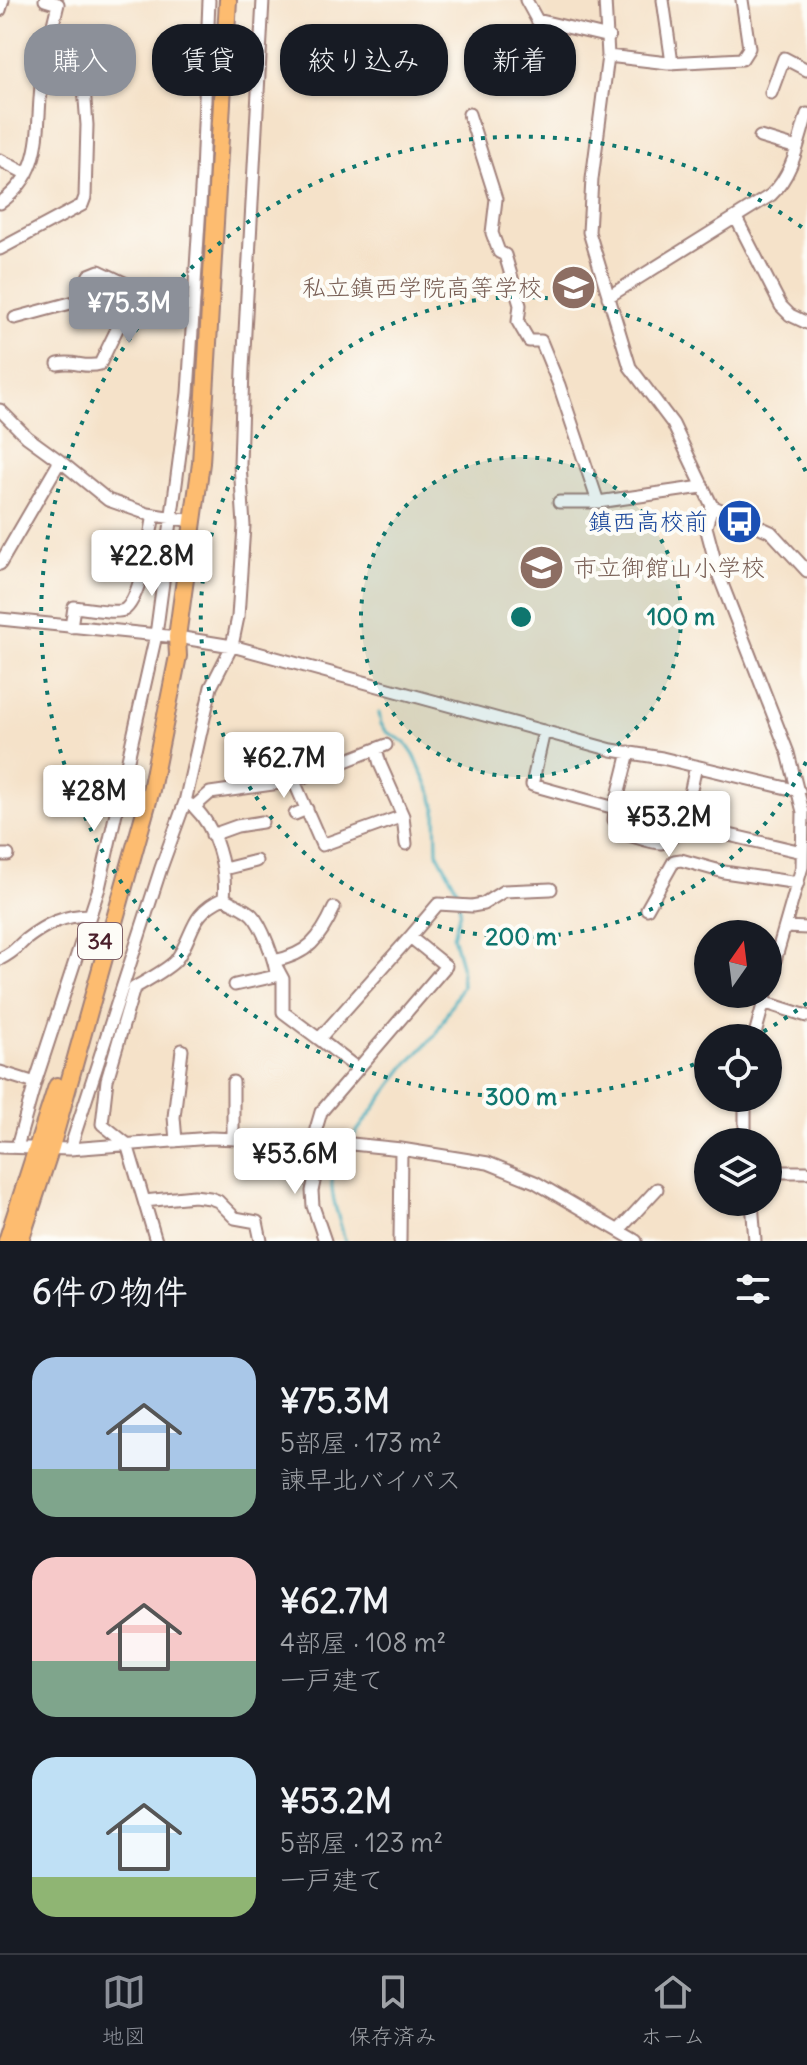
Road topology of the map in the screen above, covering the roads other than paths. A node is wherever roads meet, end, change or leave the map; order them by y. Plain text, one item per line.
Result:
1 (3, 0) edge
2 (45, 0) edge
3 (209, 0) edge
4 (228, 0) edge
5 (263, 0) edge
6 (526, 0) edge
7 (605, 0) edge
8 (663, 0) edge
9 (742, 0) edge
10 (0, 10) edge
11 (609, 37) junction
12 (608, 56) junction
13 (672, 63) junction
14 (807, 70) edge
15 (771, 93) dead end
16 (85, 96) edge
17 (469, 114) dead end
18 (807, 114) edge
19 (760, 137) dead end
20 (797, 148) junction
21 (0, 160) edge
22 (27, 174) junction
23 (0, 203) edge
24 (736, 218) junction
25 (0, 249) edge
26 (608, 297) junction
27 (78, 301) junction
28 (193, 306) junction
29 (15, 318) dead end
30 (807, 323) edge
31 (58, 364) dead end
32 (0, 410) edge
33 (60, 461) junction
34 (702, 487) junction
35 (559, 502) dead end
36 (598, 502) junction
37 (712, 506) junction
38 (154, 515) junction
39 (171, 517) junction
40 (193, 521) junction
41 (1, 558) edge
42 (807, 571) edge
43 (0, 619) edge
44 (71, 627) junction
45 (156, 635) junction
46 (185, 638) junction
47 (232, 646) junction
48 (544, 731) junction
49 (629, 752) junction
50 (696, 766) junction
51 (294, 781) junction
52 (799, 791) junction
53 (190, 804) junction
54 (615, 808) junction
55 (403, 816) junction
56 (256, 820) dead end
57 (682, 824) junction
58 (212, 835) junction
59 (406, 844) dead end
60 (802, 852) junction
61 (256, 861) dead end
62 (224, 869) junction
63 (798, 883) junction
64 (551, 889) dead end
65 (224, 898) junction
66 (334, 908) dead end
67 (647, 909) dead end
68 (90, 915) junction
69 (785, 927) junction
70 (807, 928) edge
71 (410, 937) junction
72 (782, 937) edge
73 (0, 959) edge
74 (275, 963) junction
75 (235, 985) dead end
76 (782, 1006) edge
77 (807, 1016) edge
78 (319, 1039) junction
79 (182, 1050) dead end
80 (358, 1069) junction
81 (0, 1072) edge
82 (233, 1082) dead end
83 (35, 1083) junction
84 (233, 1139) junction
85 (176, 1141) junction
86 (318, 1142) junction
87 (127, 1144) junction
88 (0, 1147) edge
89 (17, 1147) junction
90 (45, 1148) junction
91 (70, 1149) junction
92 (401, 1149) junction
93 (782, 1172) edge
94 (807, 1172) edge
95 (657, 1189) dead end
96 (144, 1201) junction
97 (753, 1216) edge
98 (619, 1235) edge
99 (7, 1241) edge
100 (20, 1241) edge
101 (156, 1241) edge
102 (261, 1241) edge
103 (325, 1241) edge
104 (400, 1241) edge
105 (636, 1241) edge
106 (755, 1241) edge

1 - 10 street
2 - 22 street
3 - 28 street
4 - 40 highway, 34
5 - 47 street
6 - 11 street
7 - 11 street
8 - 13 street
9 - 13 street
11 - 12 street
12 - 13 street
12 - 26 street
14 - 15 street
16 - 25 street
17 - 36 street
18 - 20 street
19 - 20 street
20 - 24 street
21 - 22 street
22 - 23 street
24 - 26 street
24 - 30 street
26 - 34 street
27 - 28 street
27 - 29 street
27 - 31 street
28 - 39 street
32 - 33 street
33 - 38 street
33 - 41 street
34 - 36 street
34 - 37 street
35 - 36 street
37 - 42 street
37 - 52 street
38 - 39 street
38 - 44 street
39 - 40 street
39 - 45 street
40 - 46 highway, 34
43 - 44 street
44 - 45 street
45 - 46 street
45 - 68 street
46 - 47 street
46 - 90 highway, 34
47 - 48 street
47 - 53 street
48 - 49 street
48 - 54 street
49 - 50 street
49 - 54 street
50 - 52 street
50 - 57 street
51 - 53 street
51 - 55 street
51 - 55 street
52 - 60 street
53 - 58 street
53 - 91 street
54 - 57 street
55 - 59 street
56 - 58 street
57 - 60 street
58 - 62 street
60 - 63 street
61 - 62 street
62 - 65 street
63 - 67 street
63 - 69 street
64 - 71 street
65 - 74 street
65 - 87 street
66 - 74 street
68 - 73 street
68 - 83 street
69 - 70 street
69 - 72 street
71 - 78 street
71 - 80 street
74 - 75 street
74 - 78 street
76 - 77 street
78 - 80 street
79 - 85 street
80 - 86 street
81 - 83 street
82 - 84 street
83 - 89 street
84 - 85 street
84 - 86 street
85 - 87 street
86 - 92 street
86 - 103 street
87 - 91 street
87 - 96 street
88 - 89 street
89 - 90 street
90 - 91 street
90 - 99 highway, 34
90 - 100 highway, 34
92 - 98 street
92 - 104 street
93 - 94 street
95 - 98 street
96 - 101 street
96 - 102 street
97 - 106 street
98 - 105 street

